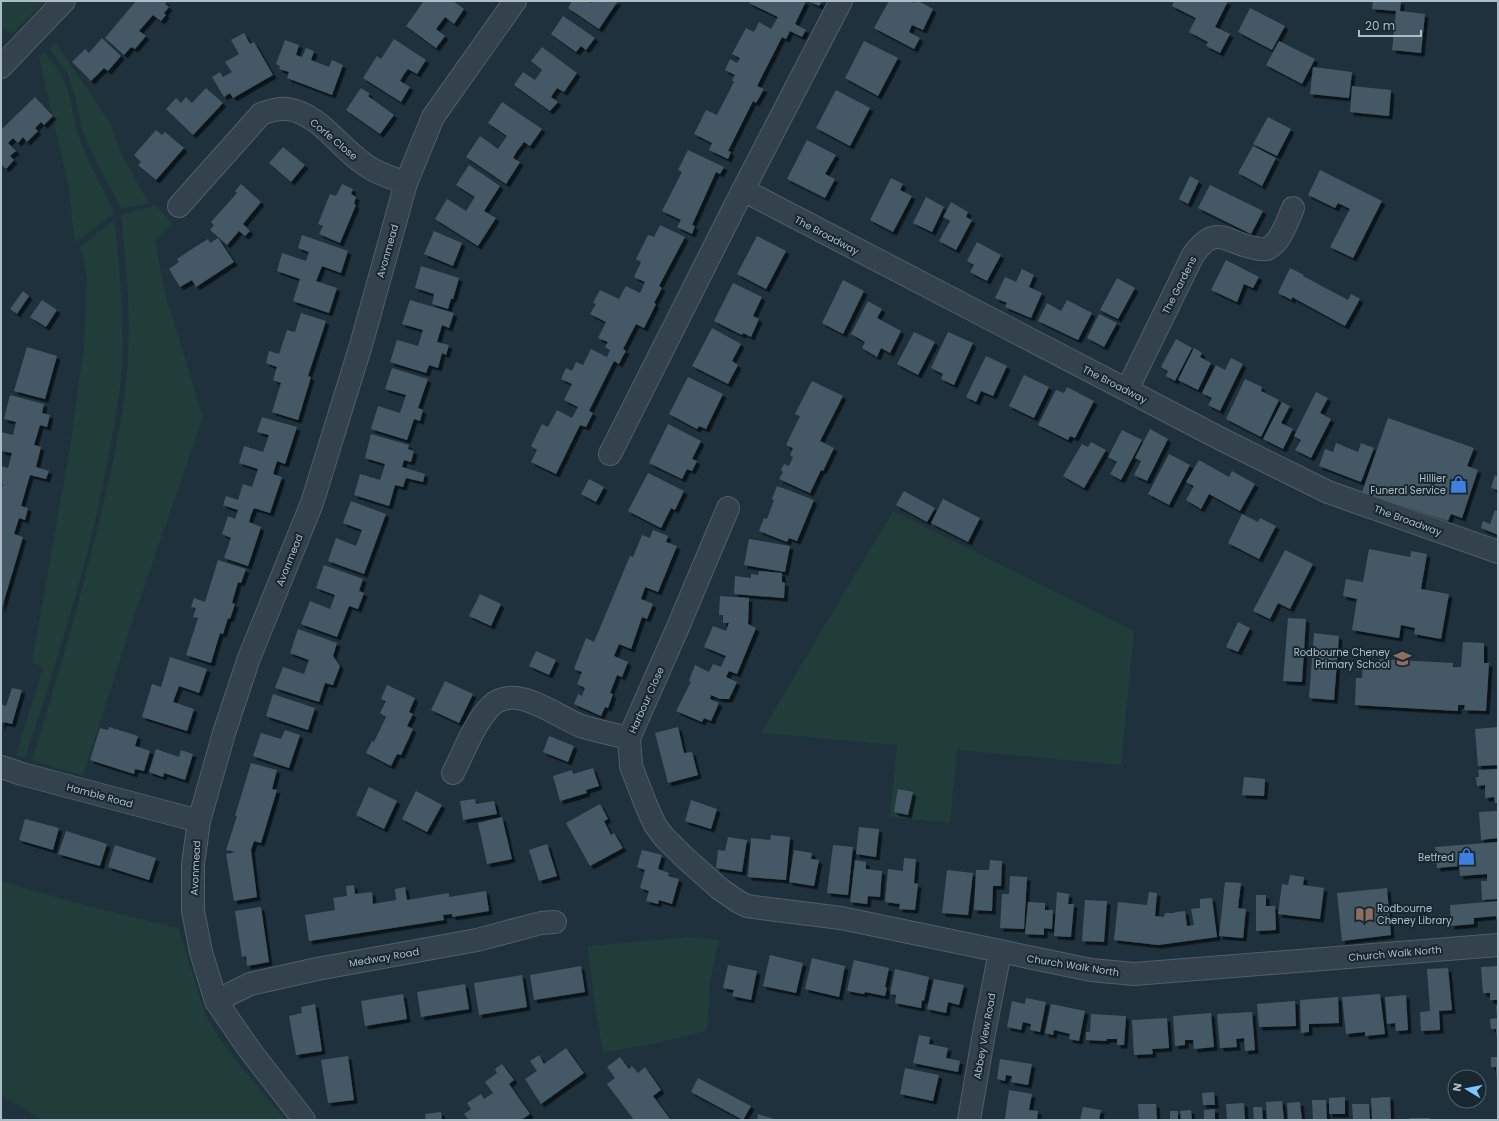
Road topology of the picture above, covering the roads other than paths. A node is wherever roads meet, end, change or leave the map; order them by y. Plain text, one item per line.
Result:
1 (64, 1) edge
2 (515, 1) edge
3 (841, 1) edge
4 (1, 67) edge
5 (406, 183) junction
6 (743, 190) junction
7 (179, 206) dead end
8 (1293, 208) dead end
9 (1127, 390) junction
10 (610, 454) dead end
11 (728, 508) dead end
12 (1498, 552) edge
13 (629, 738) junction
14 (1, 767) edge
15 (453, 773) dead end
16 (199, 821) junction
17 (747, 906) joint
18 (556, 922) dead end
19 (1498, 945) edge
20 (1000, 952) junction
21 (216, 1000) junction
22 (304, 1120) edge
23 (970, 1120) edge

1 - 4 street
2 - 5 street, Avonmead
3 - 6 street
5 - 7 street, Corfe Close
5 - 16 street, Avonmead
6 - 9 street, The Broadway
6 - 10 street
8 - 9 street, The Gardens
9 - 12 street, The Broadway
11 - 13 street, Harbour Close
13 - 15 street
13 - 17 street, Harbour Close
14 - 16 street, Hamble Road
16 - 21 street, Avonmead
17 - 20 street, Church Walk North
18 - 21 street, Medway Road
19 - 20 street, Church Walk North
20 - 23 street, Abbey View Road
21 - 22 street, Avonmead

